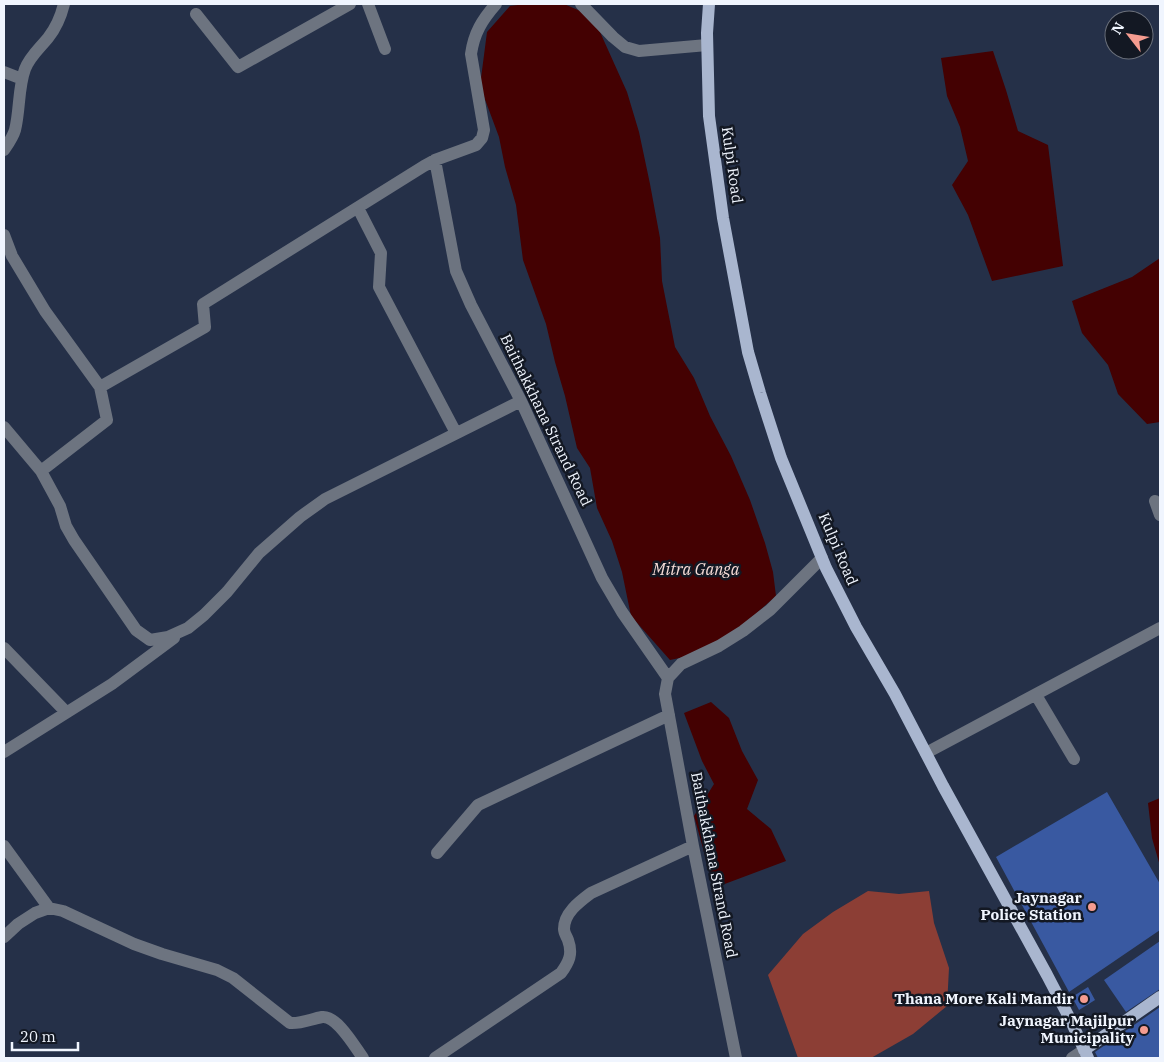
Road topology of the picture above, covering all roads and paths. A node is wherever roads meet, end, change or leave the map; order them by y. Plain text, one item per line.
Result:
1 (64, 4) edge
2 (350, 4) edge
3 (368, 4) edge
4 (496, 4) edge
5 (582, 4) edge
6 (710, 4) edge
7 (196, 14) dead end
8 (707, 45) junction
9 (385, 49) dead end
10 (4, 72) edge
11 (22, 79) junction
12 (4, 150) edge
13 (435, 160) junction
14 (358, 208) junction
15 (4, 235) edge
16 (100, 387) junction
17 (521, 401) junction
18 (4, 427) edge
19 (456, 434) junction
20 (41, 471) junction
21 (1155, 501) dead end
22 (1160, 515) edge
23 (822, 558) junction
24 (188, 628) junction
25 (1160, 628) edge
26 (4, 648) edge
27 (668, 678) junction
28 (1036, 695) junction
29 (66, 712) junction
30 (669, 715) junction
31 (4, 752) edge
32 (926, 754) junction
33 (1074, 759) dead end
34 (4, 846) edge
35 (693, 846) junction
36 (437, 854) dead end
37 (49, 908) junction
38 (4, 937) edge
39 (1160, 997) edge
40 (1086, 1054) edge
41 (363, 1058) edge
42 (435, 1058) edge
43 (736, 1058) edge
44 (1072, 1058) edge

1 - 11 street
2 - 7 street
3 - 9 street
4 - 13 street
5 - 8 street
6 - 8 main road, Kulpi Road
8 - 23 main road, Kulpi Road
10 - 11 street
11 - 12 street
13 - 14 street
13 - 17 street, Baithakkhana Strand Road
14 - 16 street
14 - 19 street
15 - 16 street
16 - 20 street
17 - 19 street
17 - 27 street, Baithakkhana Strand Road
18 - 20 street
19 - 24 street
20 - 24 street
21 - 22 street
23 - 27 street
23 - 32 main road, Kulpi Road
24 - 29 street
25 - 28 street
26 - 29 street
27 - 30 street, Baithakkhana Strand Road
28 - 32 street
28 - 33 street
29 - 31 street
30 - 35 street, Baithakkhana Strand Road
30 - 36 street
32 - 40 main road, Kulpi Road
34 - 37 street
35 - 42 street
35 - 43 street, Baithakkhana Strand Road
37 - 38 street
37 - 41 street
39 - 40 main road
40 - 44 street

